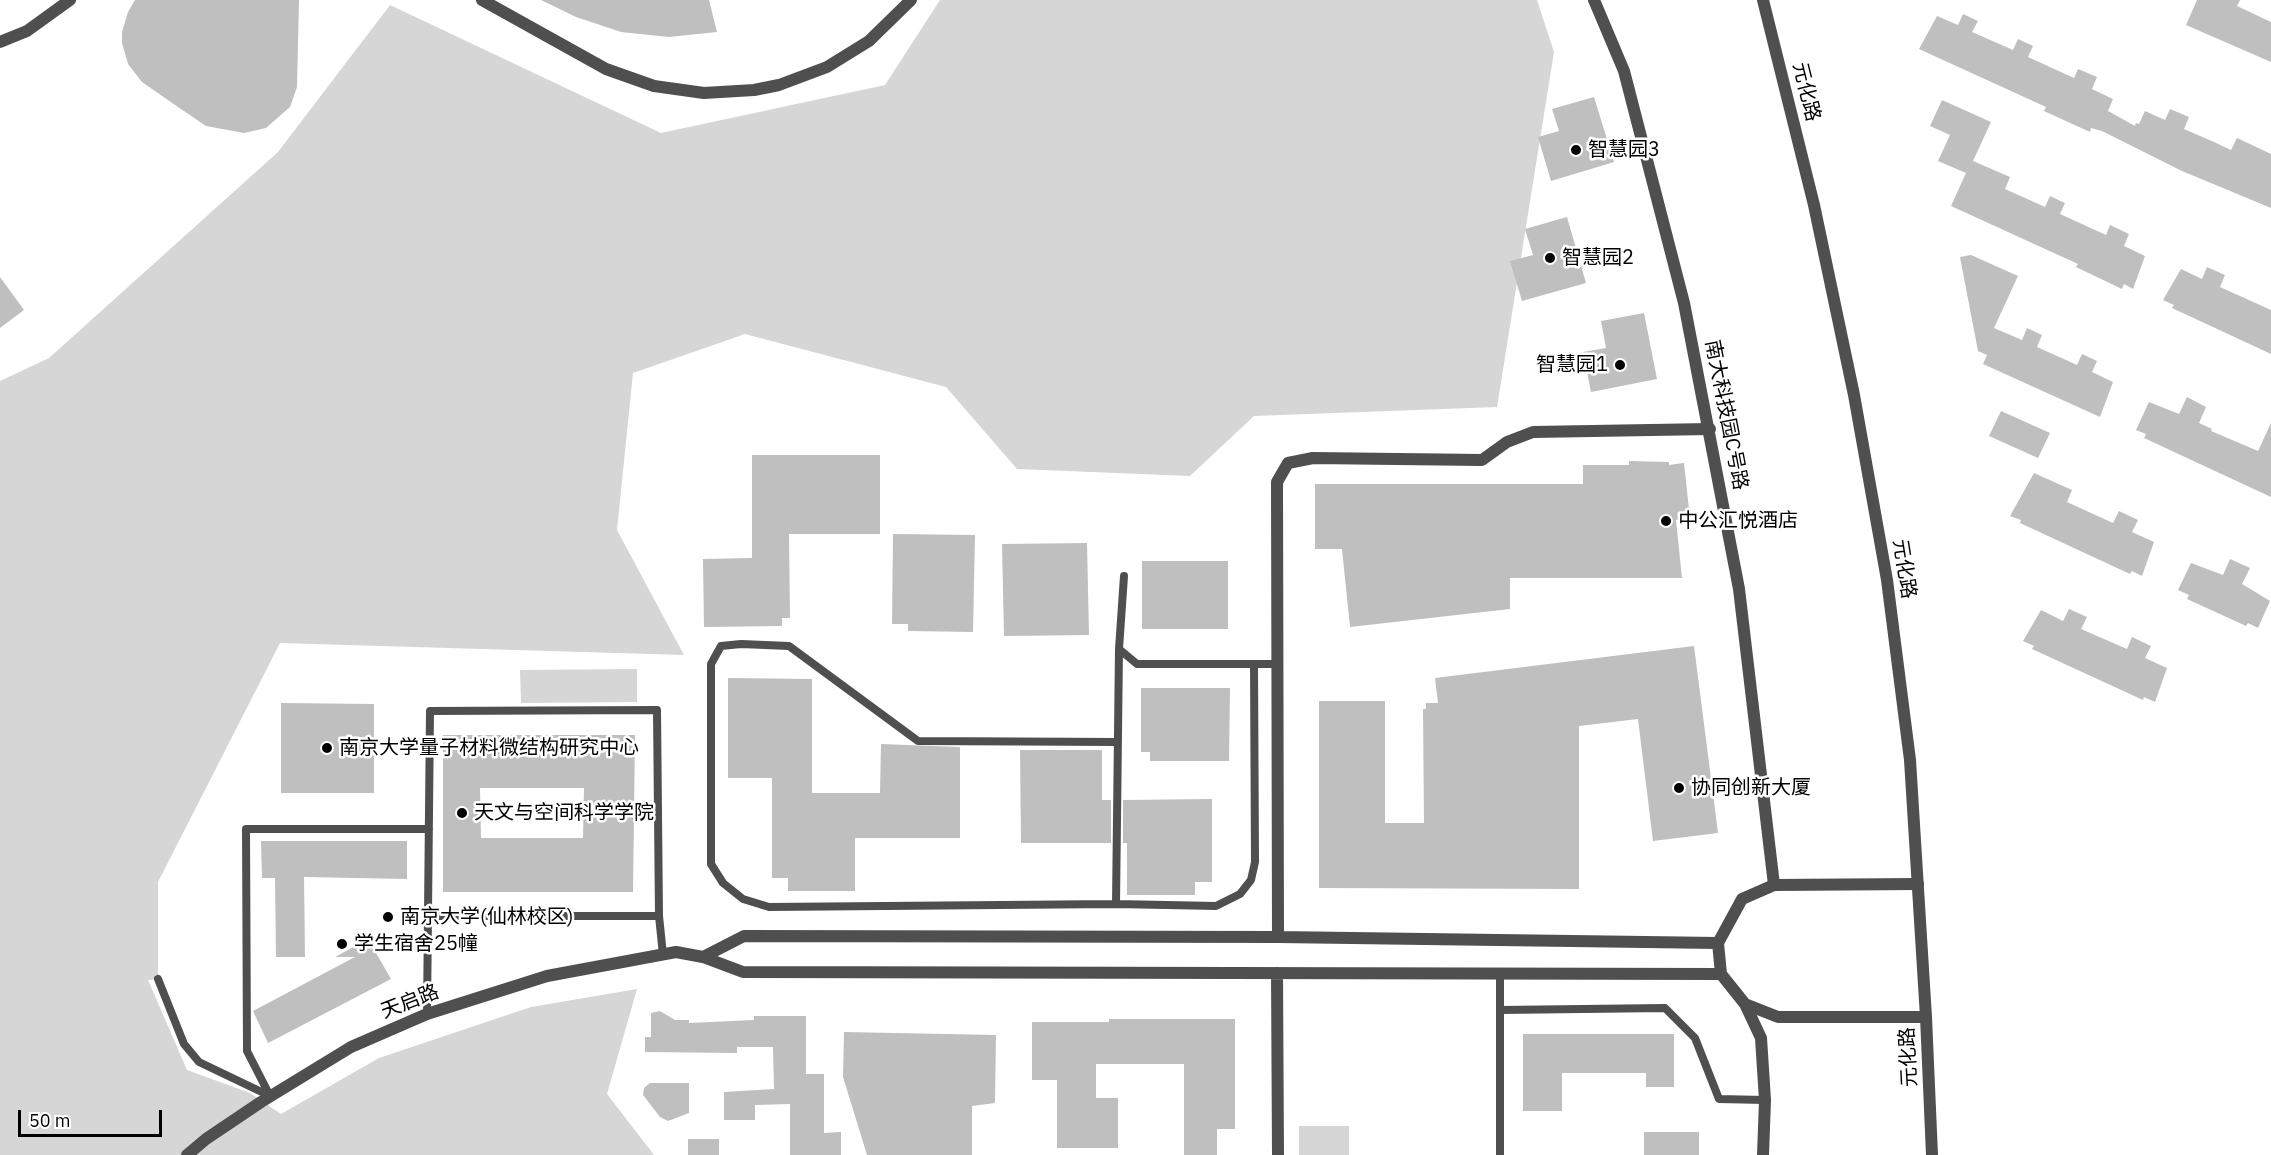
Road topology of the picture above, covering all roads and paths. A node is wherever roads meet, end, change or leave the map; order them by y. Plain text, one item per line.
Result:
1 (70, 0) edge
2 (482, 0) edge
3 (911, 0) edge
4 (1594, 0) edge
5 (1763, 0) edge
6 (0, 42) edge
7 (1710, 429) junction
8 (1124, 576) dead end
9 (1119, 649) junction
10 (1254, 664) junction
11 (1278, 664) junction
12 (1118, 742) junction
13 (429, 830) junction
14 (1918, 884) junction
15 (1774, 885) junction
16 (1116, 904) junction
17 (429, 916) junction
18 (658, 916) junction
19 (1278, 937) junction
20 (1718, 943) junction
21 (663, 955) junction
22 (703, 957) junction
23 (1277, 973) junction
24 (1500, 974) junction
25 (1720, 974) junction
26 (158, 979) dead end
27 (1745, 1004) junction
28 (1500, 1010) junction
29 (427, 1014) junction
30 (1926, 1017) junction
31 (270, 1096) junction
32 (1765, 1100) junction
33 (187, 1155) edge
34 (1278, 1155) edge
35 (1500, 1155) edge
36 (1763, 1155) edge
37 (1932, 1155) edge

1 - 6 street
2 - 3 street
4 - 7 street, 南大科技园C号路
5 - 14 street, 元化路
7 - 11 street
7 - 15 street, 南大科技园C号路
8 - 9 lane
9 - 10 lane
9 - 12 lane
10 - 11 lane
10 - 16 lane
11 - 19 street
12 - 16 lane
12 - 16 lane
13 - 17 lane
13 - 18 lane
13 - 31 lane
14 - 15 street
14 - 30 street, 元化路
15 - 20 street
17 - 18 lane
17 - 29 lane
18 - 21 lane
19 - 20 street
19 - 22 street
20 - 25 street
21 - 22 street, 天启路
21 - 29 street, 天启路
22 - 23 street
23 - 24 street
23 - 34 street
24 - 25 street
24 - 28 lane
25 - 27 street
26 - 31 lane
27 - 30 street
27 - 32 street
28 - 32 lane
28 - 35 lane
29 - 31 street, 天启路
30 - 37 street, 元化路
31 - 33 street, 天启路
32 - 36 street

